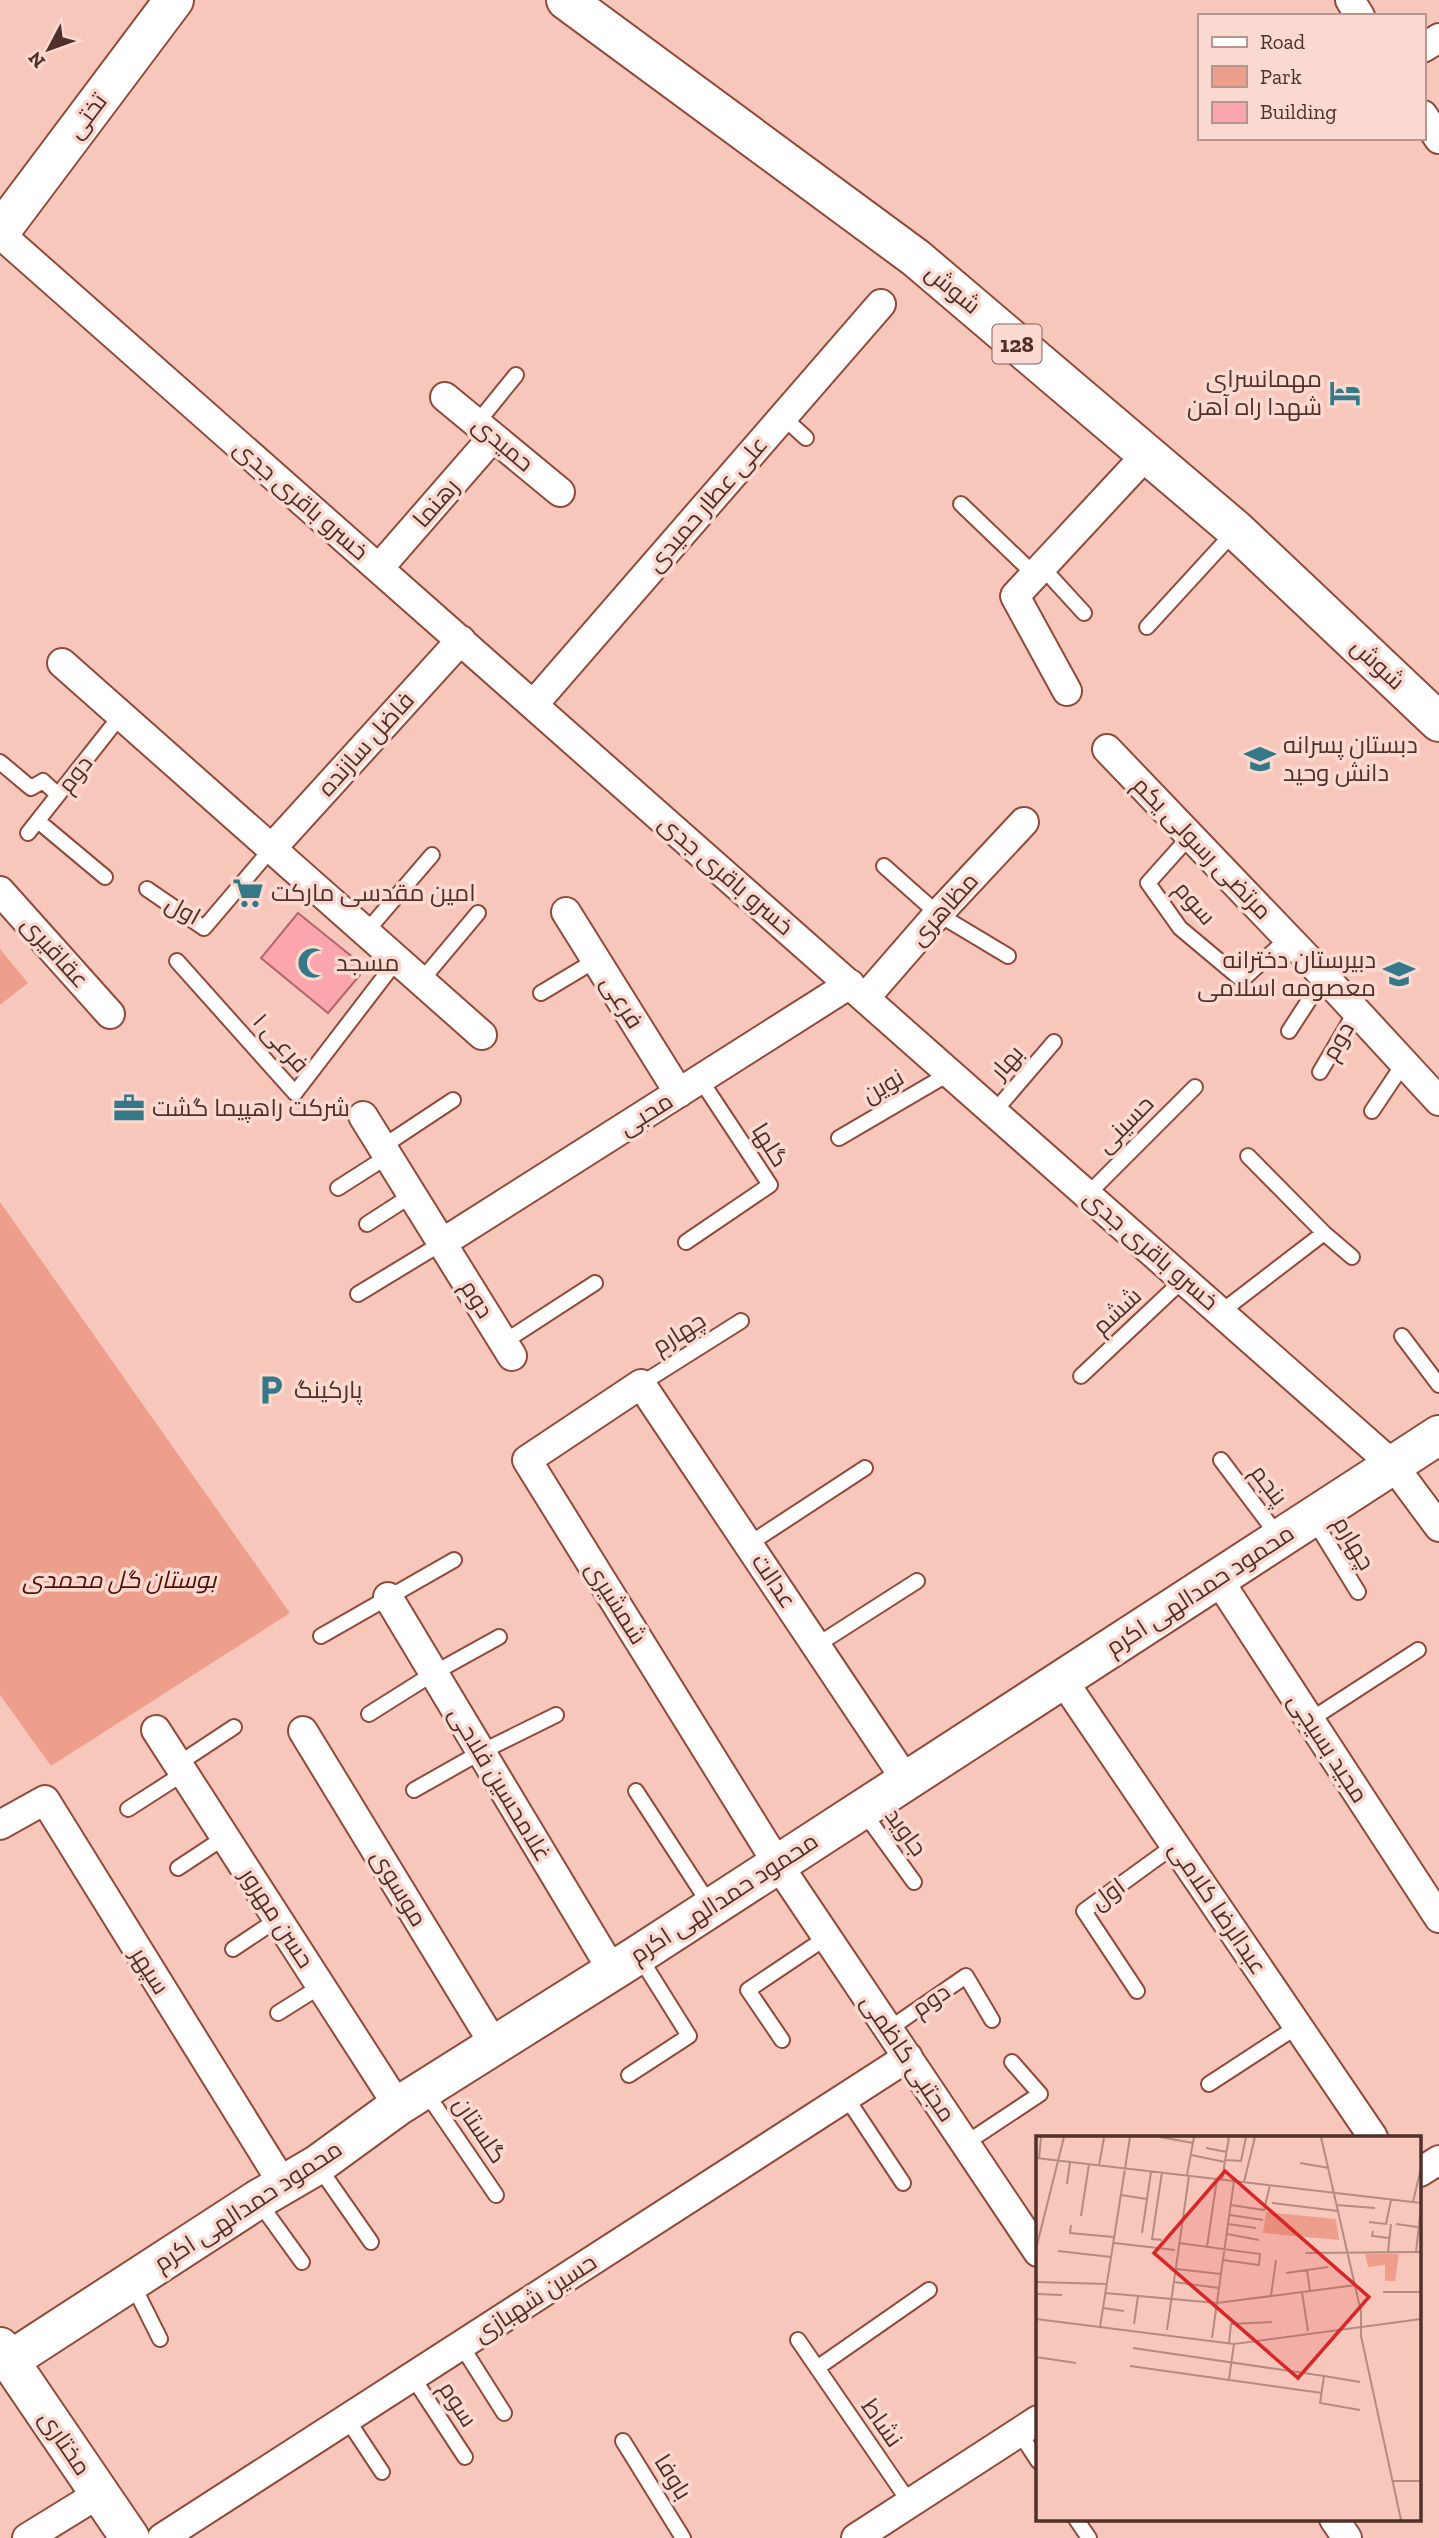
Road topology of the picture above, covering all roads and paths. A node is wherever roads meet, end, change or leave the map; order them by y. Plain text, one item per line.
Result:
1 (174, 0) edge
2 (566, 0) edge
3 (1425, 118) edge
4 (1439, 139) edge
5 (0, 233) edge
6 (881, 304) dead end
7 (516, 375) dead end
8 (445, 397) dead end
9 (783, 417) junction
10 (485, 430) junction
11 (806, 438) dead end
12 (1147, 454) junction
13 (559, 492) dead end
14 (961, 504) dead end
15 (1236, 530) junction
16 (379, 568) junction
17 (1039, 571) junction
18 (1084, 613) dead end
19 (1147, 626) dead end
20 (461, 640) junction
21 (62, 663) dead end
22 (1067, 691) dead end
23 (533, 705) junction
24 (121, 715) junction
25 (1439, 722) edge
26 (1107, 749) dead end
27 (0, 762) edge
28 (58, 795) junction
29 (1024, 822) dead end
30 (1190, 836) junction
31 (272, 848) junction
32 (432, 855) dead end
33 (884, 866) dead end
34 (105, 877) dead end
35 (147, 889) dead end
36 (0, 891) edge
37 (478, 912) dead end
38 (566, 912) dead end
39 (938, 914) junction
40 (366, 932) junction
41 (1288, 938) junction
42 (1008, 956) dead end
43 (397, 960) junction
44 (596, 960) junction
45 (177, 961) dead end
46 (1324, 977) junction
47 (421, 981) junction
48 (858, 991) junction
49 (541, 993) dead end
50 (1356, 1011) junction
51 (110, 1014) dead end
52 (1289, 1031) dead end
53 (482, 1035) dead end
54 (1054, 1042) dead end
55 (1404, 1063) junction
56 (1320, 1072) dead end
57 (950, 1073) junction
58 (689, 1086) junction
59 (1195, 1087) dead end
60 (453, 1100) dead end
61 (1439, 1101) edge
62 (1372, 1111) dead end
63 (994, 1112) junction
64 (363, 1116) dead end
65 (839, 1138) dead end
66 (385, 1151) junction
67 (1248, 1156) dead end
68 (338, 1188) dead end
69 (1088, 1194) junction
70 (412, 1195) junction
71 (367, 1224) dead end
72 (1324, 1233) junction
73 (686, 1242) dead end
74 (442, 1243) junction
75 (1352, 1256) dead end
76 (1184, 1279) junction
77 (595, 1283) dead end
78 (358, 1294) dead end
79 (1221, 1312) junction
80 (741, 1321) dead end
81 (1402, 1336) dead end
82 (508, 1349) joint
83 (1081, 1376) dead end
84 (641, 1384) junction
85 (1439, 1385) edge
86 (1439, 1435) edge
87 (1221, 1460) dead end
88 (1393, 1465) junction
89 (865, 1468) dead end
90 (1312, 1518) junction
91 (1439, 1527) edge
92 (1280, 1538) junction
93 (749, 1544) junction
94 (454, 1560) dead end
95 (1218, 1579) junction
96 (916, 1581) dead end
97 (1357, 1592) dead end
98 (388, 1597) junction
99 (321, 1636) dead end
100 (499, 1637) dead end
101 (817, 1645) junction
102 (1418, 1650) dead end
103 (434, 1673) junction
104 (1062, 1679) junction
105 (369, 1714) dead end
106 (556, 1715) dead end
107 (1310, 1720) junction
108 (233, 1727) dead end
109 (156, 1730) dead end
110 (303, 1731) dead end
111 (481, 1752) junction
112 (181, 1769) junction
113 (906, 1780) junction
114 (414, 1790) dead end
115 (636, 1791) dead end
116 (128, 1809) dead end
117 (861, 1809) junction
118 (0, 1825) edge
119 (225, 1837) junction
120 (1175, 1845) junction
121 (778, 1863) junction
122 (178, 1868) dead end
123 (914, 1882) dead end
124 (710, 1906) junction
125 (1439, 1917) edge
126 (278, 1920) junction
127 (827, 1937) junction
128 (233, 1949) dead end
129 (625, 1963) junction
130 (321, 1986) junction
131 (1137, 1991) dead end
132 (278, 2013) dead end
133 (992, 2020) dead end
134 (1298, 2026) junction
135 (889, 2029) junction
136 (782, 2040) dead end
137 (495, 2046) junction
138 (908, 2057) junction
139 (1012, 2062) dead end
140 (629, 2075) dead end
141 (1209, 2084) dead end
142 (846, 2097) junction
143 (412, 2099) junction
144 (1372, 2136) edge
145 (965, 2143) junction
146 (1439, 2160) edge
147 (317, 2165) junction
148 (1422, 2171) edge
149 (902, 2183) dead end
150 (270, 2192) junction
151 (496, 2195) dead end
152 (371, 2242) dead end
153 (1036, 2249) edge
154 (302, 2262) dead end
155 (131, 2282) junction
156 (929, 2290) dead end
157 (160, 2339) dead end
158 (798, 2340) dead end
159 (461, 2346) junction
160 (4, 2354) edge
161 (817, 2368) junction
162 (412, 2376) junction
163 (504, 2413) dead end
164 (347, 2419) junction
165 (1029, 2426) edge
166 (624, 2441) dead end
167 (1036, 2453) edge
168 (465, 2457) dead end
169 (382, 2472) dead end
170 (100, 2493) junction
171 (910, 2503) junction
172 (1077, 2520) edge
173 (1335, 2520) edge
174 (27, 2538) edge
175 (131, 2538) edge
176 (162, 2538) edge
177 (683, 2538) edge
178 (856, 2538) edge
179 (1089, 2538) edge
180 (1347, 2538) edge

1 - 5 street, تختی
2 - 12 street, شوش / 128
3 - 4 street
5 - 16 street, خسرو باقری جدی
6 - 9 street, علی عطار حمیدی
7 - 10 lane
8 - 10 street, حمیدی
9 - 11 lane
9 - 23 street, علی عطار حمیدی
10 - 13 street, حمیدی
10 - 16 street, رهنما
12 - 15 street, شوش / 128
12 - 17 street
14 - 17 lane
15 - 19 lane
15 - 25 street, شوش / 128
16 - 20 street, خسرو باقری جدی
17 - 18 lane
17 - 22 street
20 - 23 street, خسرو باقری جدی
20 - 31 street, فاضل سازنده
21 - 24 street
23 - 48 street, خسرو باقری جدی
24 - 28 lane, دوم
24 - 31 street
26 - 30 street, مرتضی رسولی یکم
27 - 28 lane
28 - 34 lane, دوم
29 - 39 street, مظاهری
30 - 41 street, مرتضی رسولی یکم
30 - 41 lane, سوم
31 - 35 lane, اول
31 - 40 street
32 - 40 lane
33 - 39 lane
36 - 51 street, عقاقیری
37 - 47 lane
38 - 44 street, فرعی
39 - 42 lane
39 - 48 street, مظاهری
40 - 43 street
41 - 46 street, مرتضی رسولی یکم
43 - 45 lane, فرعی ۱
43 - 47 street
44 - 49 lane
44 - 58 street, فرعی
46 - 50 street, مرتضی رسولی یکم
46 - 52 lane
47 - 53 street
48 - 57 street, خسرو باقری جدی
48 - 58 street, محبی
50 - 55 street, مرتضی رسولی یکم
50 - 56 lane, دوم
54 - 63 lane, بهار
55 - 61 street, مرتضی رسولی یکم
55 - 62 lane
57 - 63 street, خسرو باقری جدی
57 - 65 lane, نوین
58 - 73 lane, گلها
58 - 74 street, محبی
59 - 69 lane, حسینی
60 - 66 lane
63 - 69 street, خسرو باقری جدی
64 - 66 street
66 - 68 lane
66 - 70 street
67 - 72 lane
69 - 76 street, خسرو باقری جدی
70 - 71 lane
70 - 74 street
72 - 75 lane
72 - 79 lane
74 - 78 lane
74 - 82 street, دوم
76 - 79 street, خسرو باقری جدی
76 - 83 lane, ششم
77 - 82 lane
79 - 88 street, خسرو باقری جدی
80 - 84 lane, چهارم
81 - 85 lane
84 - 93 street, عدالت
84 - 121 street, شمشیری
86 - 88 street, محمود حمدالهی اکرم
87 - 92 lane, پنجم
88 - 90 street, محمود حمدالهی اکرم
88 - 91 street, خسرو باقری جدی
89 - 93 lane
90 - 92 street, محمود حمدالهی اکرم
90 - 97 lane, چهارم
92 - 95 street, محمود حمدالهی اکرم
93 - 101 street, عدالت
94 - 98 lane
95 - 104 street, محمود حمدالهی اکرم
95 - 107 street, مجید بسیجی
96 - 101 lane
98 - 99 lane
98 - 103 street, غلامحسین فلاحی
100 - 103 lane
101 - 113 street, عدالت
102 - 107 lane
103 - 105 lane
103 - 111 street, غلامحسین فلاحی
104 - 113 street, محمود حمدالهی اکرم
104 - 120 street, عبدالرضا کلامی
106 - 111 lane
107 - 125 street, مجید بسیجی
108 - 112 lane
109 - 112 street, حسن مهرور
110 - 137 street, موسوی
111 - 114 lane
111 - 129 street, غلامحسین فلاحی
112 - 116 lane
112 - 119 street, حسن مهرور
113 - 117 street, محمود حمدالهی اکرم
115 - 124 lane
117 - 121 street, محمود حمدالهی اکرم
117 - 123 lane, جاوید
118 - 150 street, سپهر
119 - 122 lane
119 - 126 street, حسن مهرور
120 - 131 lane, اول
120 - 134 street, عبدالرضا کلامی
121 - 124 street, محمود حمدالهی اکرم
121 - 127 street, مجتبی کاظمی
124 - 129 street, محمود حمدالهی اکرم
126 - 128 lane
126 - 130 street, حسن مهرور
127 - 135 street, مجتبی کاظمی
127 - 136 lane
129 - 137 street, محمود حمدالهی اکرم
129 - 140 lane
130 - 132 lane
130 - 143 street, حسن مهرور
133 - 135 lane, دوم
134 - 141 lane
134 - 144 street, عبدالرضا کلامی
135 - 138 street, مجتبی کاظمی
137 - 143 street, محمود حمدالهی اکرم
138 - 142 street, حسین شهبازی
138 - 145 street, مجتبی کاظمی
139 - 145 lane
142 - 149 lane
142 - 159 street, حسین شهبازی
143 - 147 street, محمود حمدالهی اکرم
143 - 151 lane, گلستان
145 - 153 street, مجتبی کاظمی
146 - 148 street
147 - 150 street, محمود حمدالهی اکرم
147 - 152 lane
150 - 154 lane
150 - 155 street, محمود حمدالهی اکرم
155 - 157 lane
155 - 160 street, محمود حمدالهی اکرم
156 - 161 lane
158 - 161 lane, نشاط
159 - 162 street, حسین شهبازی
159 - 163 lane
160 - 170 street, مختاری
161 - 171 lane, نشاط
162 - 164 street, حسین شهبازی
162 - 168 lane, سوم
164 - 169 lane
164 - 176 street, حسین شهبازی
165 - 167 lane
165 - 171 street
166 - 177 lane, باوفا
170 - 174 street
170 - 175 street, مختاری
171 - 178 street
172 - 179 lane
173 - 180 street

